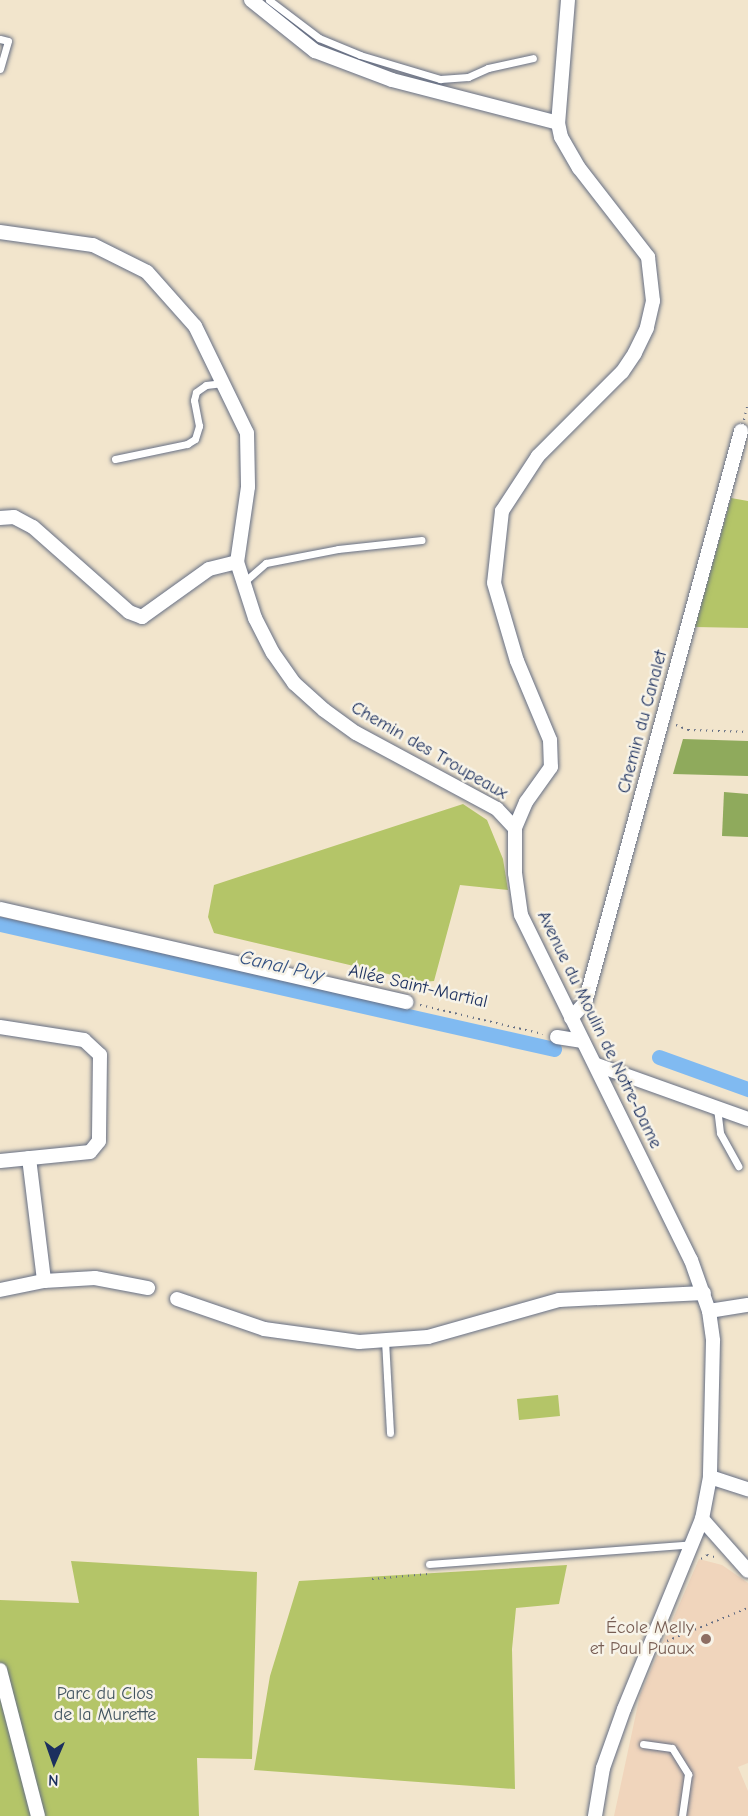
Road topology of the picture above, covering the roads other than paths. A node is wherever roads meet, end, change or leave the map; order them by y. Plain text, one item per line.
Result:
1 (250, 0) edge
2 (269, 0) edge
3 (568, 0) edge
4 (0, 39) edge
5 (533, 58) dead end
6 (0, 69) edge
7 (558, 123) junction
8 (0, 232) edge
9 (225, 383) junction
10 (741, 431) dead end
11 (115, 459) dead end
12 (0, 518) edge
13 (422, 540) dead end
14 (237, 562) junction
15 (244, 582) junction
16 (515, 828) junction
17 (0, 909) edge
18 (406, 1002) road end
19 (571, 1018) junction
20 (0, 1027) edge
21 (557, 1037) road end
22 (583, 1041) junction
23 (597, 1065) junction
24 (717, 1108) junction
25 (748, 1119) edge
26 (29, 1158) junction
27 (0, 1161) edge
28 (738, 1166) dead end
29 (44, 1281) junction
30 (148, 1288) dead end
31 (0, 1290) edge
32 (704, 1293) junction
33 (177, 1299) dead end
34 (748, 1305) edge
35 (709, 1311) junction
36 (384, 1340) junction
37 (390, 1433) dead end
38 (710, 1477) junction
39 (748, 1490) edge
40 (702, 1519) junction
41 (695, 1544) junction
42 (429, 1564) dead end
43 (748, 1571) edge
44 (0, 1670) edge
45 (643, 1744) dead end
46 (38, 1816) edge
47 (595, 1816) edge
48 (682, 1816) edge

1 - 7 street
2 - 5 lane
3 - 7 street, Avenue du Moulin de Notre-Dame
4 - 6 lane
7 - 16 street, Avenue du Moulin de Notre-Dame
8 - 9 street, Chemin des Troupeaux
9 - 11 lane
9 - 14 street, Chemin des Troupeaux
10 - 19 street, Chemin du Canalet
12 - 14 street
13 - 15 lane
14 - 15 street, Chemin des Troupeaux
15 - 16 street, Chemin des Troupeaux
16 - 19 street, Avenue du Moulin de Notre-Dame
17 - 18 street, Allée Saint-Martial
19 - 22 street, Avenue du Moulin de Notre-Dame
20 - 26 street
21 - 22 street
22 - 23 street, Avenue du Moulin de Notre-Dame
23 - 24 street
23 - 32 street, Avenue du Moulin de Notre-Dame
24 - 25 street
24 - 28 lane
26 - 27 street
26 - 29 street
29 - 30 street
29 - 31 street
32 - 35 street, Avenue du Moulin de Notre-Dame
32 - 36 street
33 - 36 street
34 - 35 street
35 - 38 street, Avenue du Moulin de Notre-Dame
36 - 37 lane
38 - 39 street
38 - 40 street, Avenue du Moulin de Notre-Dame
40 - 41 street, Avenue du Moulin de Notre-Dame
40 - 43 street
41 - 42 lane
41 - 47 street, Avenue du Moulin de Notre-Dame
44 - 46 street
45 - 48 lane

